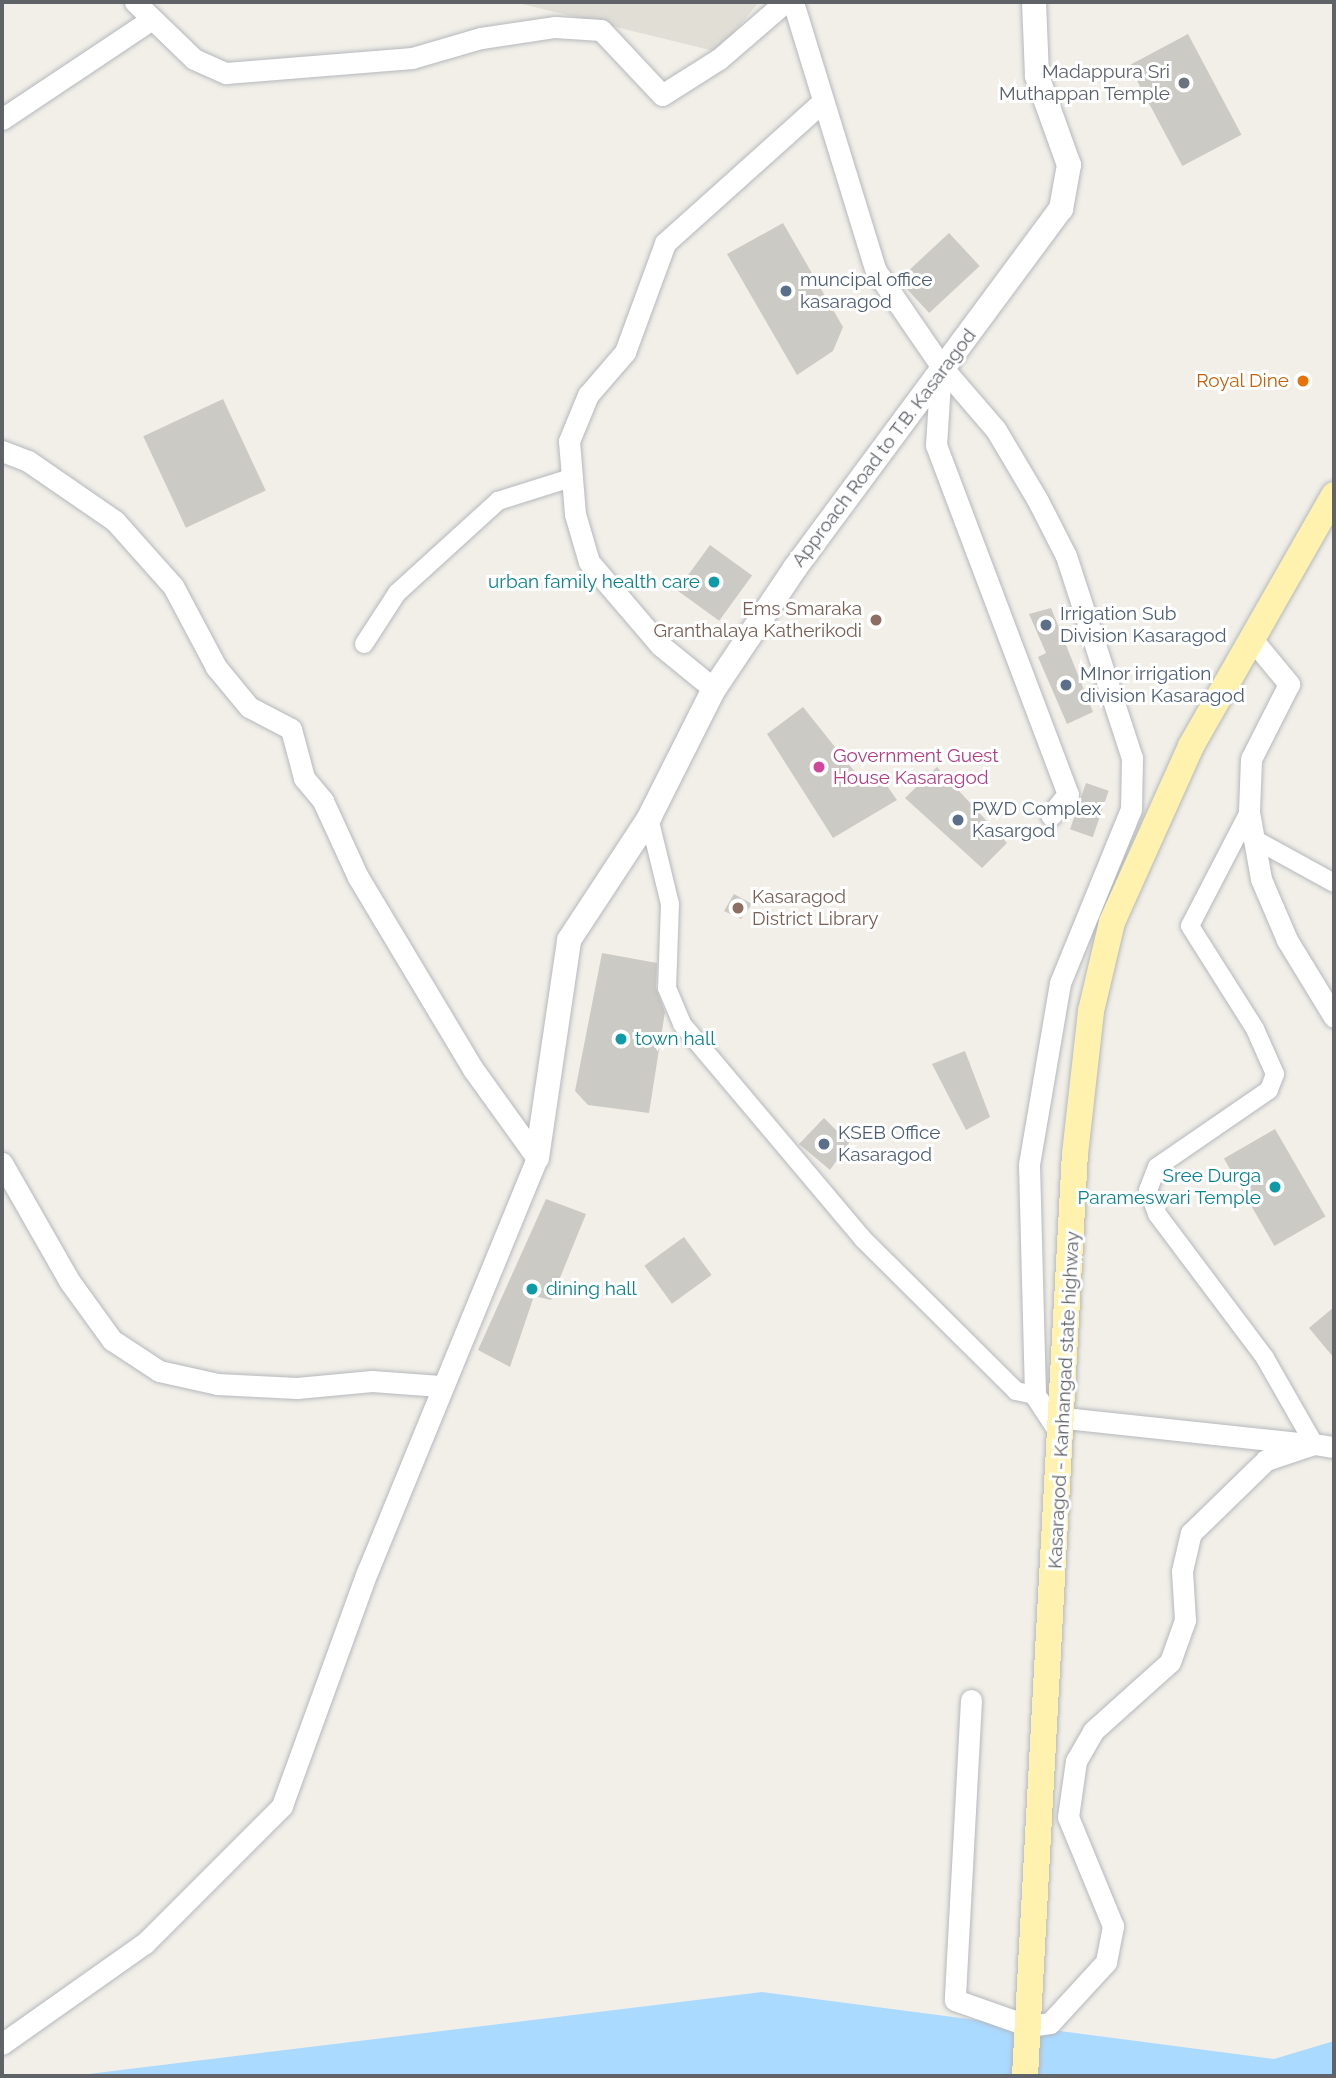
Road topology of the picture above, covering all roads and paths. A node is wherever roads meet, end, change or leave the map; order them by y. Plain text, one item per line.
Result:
1 (135, 2) edge
2 (785, 2) edge
3 (793, 2) edge
4 (1034, 2) edge
5 (152, 19) junction
6 (819, 105) junction
7 (2, 119) edge
8 (941, 366) junction
9 (2, 450) edge
10 (571, 478) junction
11 (1334, 495) edge
12 (1251, 638) junction
13 (363, 644) dead end
14 (714, 689) junction
15 (1249, 811) junction
16 (1051, 815) dead end
17 (649, 818) junction
18 (1254, 839) junction
19 (1334, 883) edge
20 (1334, 1017) edge
21 (537, 1158) junction
22 (2, 1163) edge
23 (440, 1386) junction
24 (1035, 1395) junction
25 (1065, 1428) junction
26 (1324, 1446) edge
27 (971, 1700) dead end
28 (1029, 2026) junction
29 (2, 2045) edge
30 (1024, 2076) edge

1 - 5 street
2 - 5 street
3 - 6 street
4 - 8 main road, Approach Road to T.B. Kasaragod
5 - 7 street
6 - 8 street
6 - 10 street
8 - 14 main road, Approach Road to T.B. Kasaragod
8 - 16 street
8 - 24 street
9 - 21 street
10 - 13 street
10 - 14 street
11 - 12 main road, Kasaragod - Kanhangad state highway
12 - 15 street
12 - 25 main road, Kasaragod - Kanhangad state highway
14 - 17 main road, Approach Road to T.B. Kasaragod
15 - 18 street
15 - 26 street
17 - 21 main road, Approach Road to T.B. Kasaragod
17 - 24 street
18 - 19 street
18 - 20 street
21 - 23 street
22 - 23 street
23 - 29 street
24 - 25 street
25 - 26 street
25 - 28 main road, Kasaragod - Kanhangad state highway
26 - 28 street
27 - 28 street
28 - 30 main road, Kasaragod - Kanhangad state highway

